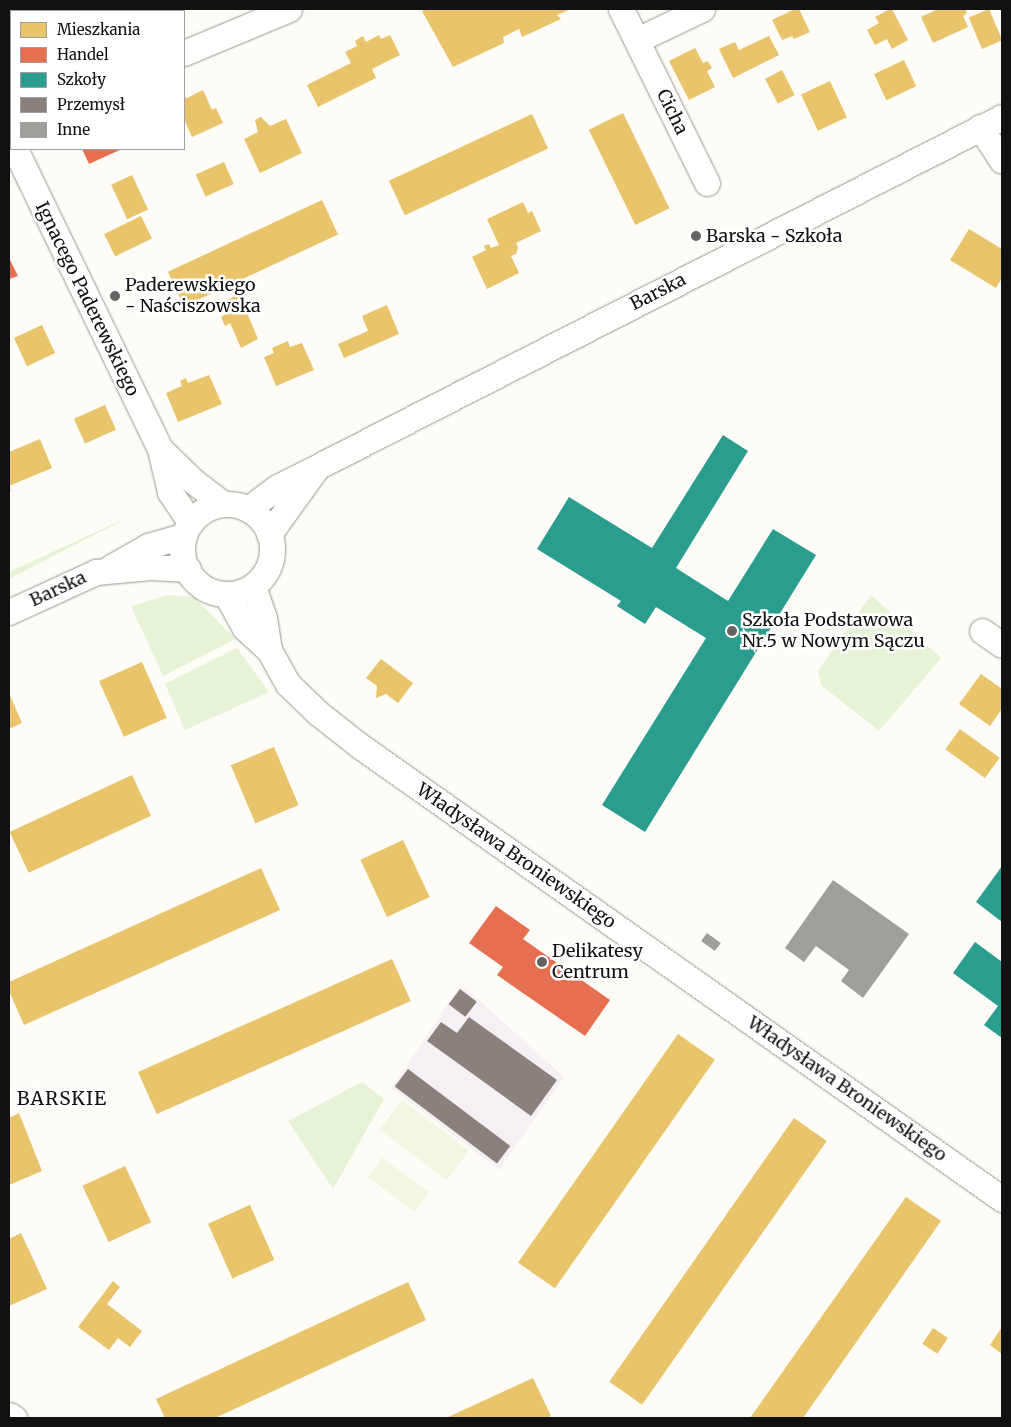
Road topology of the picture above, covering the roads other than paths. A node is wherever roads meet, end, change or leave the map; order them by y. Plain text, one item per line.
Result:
1 (288, 9) edge
2 (621, 9) edge
3 (702, 9) edge
4 (637, 40) junction
5 (185, 53) edge
6 (991, 122) edge
7 (15, 150) edge
8 (1002, 161) edge
9 (707, 183) dead end
10 (160, 449) junction
11 (315, 470) junction
12 (223, 504) junction
13 (248, 509) junction
14 (188, 530) junction
15 (269, 534) junction
16 (107, 569) junction
17 (188, 569) junction
18 (253, 586) junction
19 (226, 594) junction
20 (9, 612) edge
21 (982, 631) dead end
22 (1002, 645) edge
23 (269, 650) junction
24 (1002, 1199) edge
25 (9, 1415) edge
26 (14, 1418) edge

1 - 5 street
2 - 4 street, Cicha
3 - 4 street
4 - 9 street, Cicha
6 - 8 street
6 - 11 street, Barska
7 - 10 street, Ignacego Paderewskiego
10 - 12 street, Ignacego Paderewskiego
10 - 14 street, Ignacego Paderewskiego
11 - 13 street, Barska
11 - 15 street, Barska
12 - 13 street
12 - 14 street
13 - 15 street
14 - 16 street, Barska
14 - 17 street
15 - 18 street
16 - 17 street, Barska
16 - 20 street, Barska
17 - 19 street
18 - 19 street
18 - 23 street, Władysława Broniewskiego
19 - 23 street, Władysława Broniewskiego
21 - 22 street
23 - 24 street, Władysława Broniewskiego
25 - 26 street

